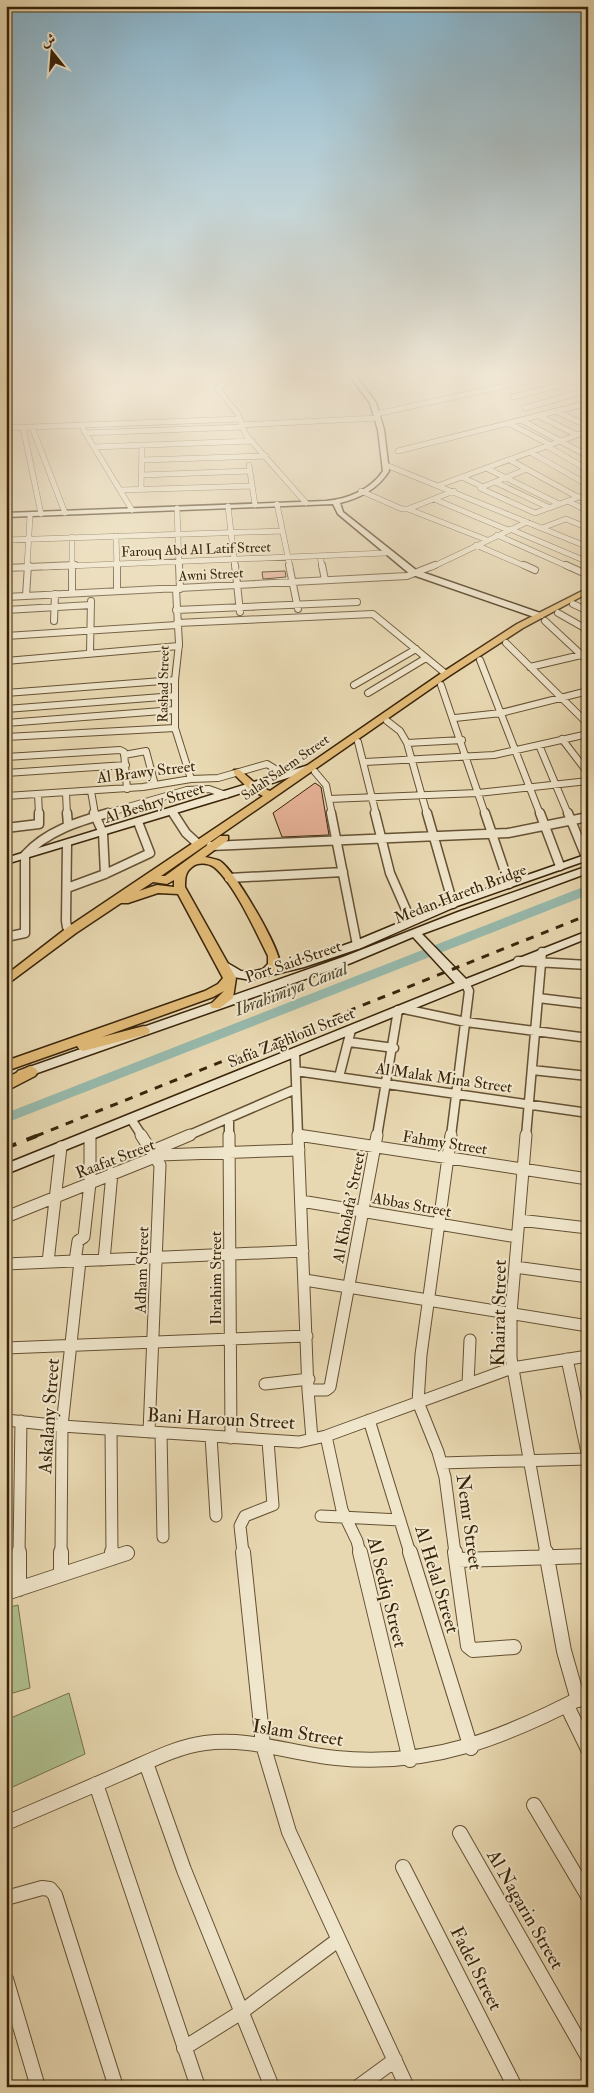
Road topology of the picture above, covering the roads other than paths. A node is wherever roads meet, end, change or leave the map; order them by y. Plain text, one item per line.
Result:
1 (32, 473) edge
2 (50, 473) edge
3 (110, 473) edge
4 (204, 473) edge
5 (250, 473) edge
6 (280, 473) edge
7 (385, 473) edge
8 (406, 473) edge
9 (474, 473) edge
10 (495, 473) edge
11 (518, 473) edge
12 (534, 473) edge
13 (566, 473) edge
14 (141, 475) joint
15 (462, 477) junction
16 (505, 478) junction
17 (495, 482) junction
18 (588, 485) edge
19 (252, 486) junction
20 (440, 486) junction
21 (483, 487) junction
22 (120, 490) junction
23 (141, 490) junction
24 (361, 491) junction
25 (454, 491) junction
26 (579, 497) junction
27 (434, 499) junction
28 (588, 500) edge
29 (568, 501) junction
30 (336, 502) junction
31 (306, 503) junction
32 (321, 503) junction
33 (256, 504) junction
34 (277, 504) junction
35 (559, 504) junction
36 (228, 506) junction
37 (178, 508) junction
38 (550, 508) junction
39 (408, 509) junction
40 (132, 510) junction
41 (588, 511) edge
42 (65, 513) junction
43 (340, 513) junction
44 (41, 514) junction
45 (30, 516) junction
46 (6, 517) edge
47 (526, 522) junction
48 (542, 528) junction
49 (588, 528) edge
50 (509, 530) junction
51 (282, 531) junction
52 (231, 532) junction
53 (179, 534) junction
54 (497, 535) junction
55 (116, 536) junction
56 (72, 537) junction
57 (30, 539) junction
58 (6, 540) edge
59 (487, 540) junction
60 (476, 545) junction
61 (588, 547) edge
62 (386, 553) junction
63 (320, 556) junction
64 (288, 557) junction
65 (234, 559) junction
66 (180, 561) junction
67 (588, 562) edge
68 (117, 563) junction
69 (72, 566) junction
70 (6, 568) edge
71 (28, 568) junction
72 (534, 570) dead end
73 (416, 574) junction
74 (588, 575) edge
75 (325, 580) junction
76 (293, 582) junction
77 (237, 585) junction
78 (178, 589) junction
79 (117, 591) junction
80 (92, 592) junction
81 (55, 594) junction
82 (72, 594) junction
83 (587, 595) edge
84 (26, 596) junction
85 (6, 597) edge
86 (357, 602) dead end
87 (297, 604) junction
88 (573, 604) junction
89 (91, 605) junction
90 (240, 607) junction
91 (55, 608) junction
92 (6, 610) edge
93 (176, 610) junction
94 (588, 611) edge
95 (558, 613) junction
96 (300, 617) junction
97 (540, 619) junction
98 (241, 620) junction
99 (54, 621) dead end
100 (177, 624) junction
101 (588, 630) edge
102 (91, 631) junction
103 (6, 636) edge
104 (506, 643) junction
105 (179, 646) junction
106 (416, 649) junction
107 (90, 653) junction
108 (582, 655) junction
109 (426, 658) junction
110 (480, 660) junction
111 (6, 661) edge
112 (588, 661) edge
113 (530, 667) junction
114 (446, 674) junction
115 (175, 680) junction
116 (354, 684) dead end
117 (441, 684) junction
118 (588, 691) edge
119 (6, 693) edge
120 (368, 693) dead end
121 (175, 696) junction
122 (562, 698) junction
123 (71, 704) junction
124 (6, 709) edge
125 (175, 710) junction
126 (501, 713) junction
127 (115, 715) junction
128 (71, 718) junction
129 (455, 718) junction
130 (388, 721) junction
131 (6, 723) edge
132 (588, 724) edge
133 (175, 728) junction
134 (115, 731) junction
135 (71, 734) junction
136 (588, 734) edge
137 (6, 737) edge
138 (462, 740) junction
139 (562, 740) junction
140 (358, 742) junction
141 (407, 743) junction
142 (539, 745) junction
143 (515, 752) junction
144 (124, 755) junction
145 (6, 757) edge
146 (467, 757) junction
147 (412, 760) junction
148 (365, 762) junction
149 (126, 766) junction
150 (312, 770) junction
151 (237, 772) junction
152 (6, 773) edge
153 (588, 773) edge
154 (285, 775) junction
155 (191, 778) junction
156 (588, 781) edge
157 (155, 785) junction
158 (556, 786) junction
159 (252, 787) junction
160 (127, 789) junction
161 (529, 789) junction
162 (91, 791) junction
163 (66, 793) junction
164 (478, 793) junction
165 (38, 794) junction
166 (6, 796) edge
167 (226, 796) junction
168 (269, 796) junction
169 (422, 796) junction
170 (374, 798) junction
171 (329, 799) junction
172 (172, 812) junction
173 (95, 817) junction
174 (588, 817) edge
175 (572, 821) junction
176 (138, 822) junction
177 (68, 825) junction
178 (544, 827) junction
179 (6, 828) edge
180 (103, 833) junction
181 (490, 834) junction
182 (434, 837) junction
183 (383, 840) junction
184 (337, 842) junction
185 (67, 844) junction
186 (198, 844) junction
187 (211, 846) junction
188 (26, 855) junction
189 (587, 858) edge
190 (6, 861) edge
191 (186, 865) junction
192 (560, 866) junction
193 (588, 869) edge
194 (343, 872) junction
195 (105, 874) junction
196 (154, 876) junction
197 (229, 878) junction
198 (509, 884) junction
199 (66, 888) junction
200 (182, 891) junction
201 (110, 904) junction
202 (453, 904) junction
203 (411, 921) junction
204 (72, 930) junction
205 (415, 932) junction
206 (588, 934) edge
207 (6, 937) edge
208 (357, 945) junction
209 (542, 957) junction
210 (347, 960) junction
211 (224, 965) junction
212 (588, 965) edge
213 (266, 972) junction
214 (230, 978) junction
215 (6, 981) edge
216 (276, 984) junction
217 (465, 984) junction
218 (538, 998) junction
219 (588, 1004) edge
220 (216, 1005) junction
221 (401, 1009) junction
222 (466, 1022) junction
223 (351, 1030) junction
224 (144, 1031) junction
225 (535, 1032) junction
226 (588, 1038) edge
227 (349, 1042) junction
228 (394, 1048) junction
229 (48, 1051) junction
230 (295, 1053) junction
231 (6, 1066) edge
232 (532, 1070) junction
233 (296, 1071) junction
234 (30, 1072) junction
235 (588, 1076) edge
236 (340, 1077) junction
237 (6, 1079) edge
238 (387, 1084) junction
239 (6, 1085) edge
240 (296, 1089) junction
241 (456, 1094) junction
242 (528, 1104) junction
243 (588, 1112) edge
244 (229, 1118) junction
245 (131, 1119) junction
246 (298, 1134) junction
247 (90, 1136) junction
248 (375, 1146) junction
249 (61, 1147) junction
250 (299, 1150) junction
251 (229, 1152) junction
252 (154, 1154) junction
253 (447, 1158) junction
254 (6, 1169) edge
255 (523, 1169) junction
256 (112, 1173) junction
257 (588, 1179) edge
258 (90, 1182) junction
259 (56, 1196) junction
260 (301, 1200) junction
261 (362, 1211) junction
262 (6, 1217) edge
263 (519, 1220) junction
264 (437, 1224) junction
265 (588, 1228) edge
266 (518, 1237) junction
267 (304, 1251) junction
268 (230, 1254) junction
269 (156, 1257) junction
270 (104, 1260) junction
271 (78, 1261) junction
272 (48, 1262) junction
273 (6, 1264) edge
274 (515, 1267) junction
275 (588, 1277) edge
276 (305, 1280) junction
277 (349, 1286) junction
278 (428, 1298) junction
279 (511, 1313) junction
280 (588, 1326) edge
281 (307, 1336) junction
282 (230, 1339) junction
283 (470, 1340) dead end
284 (153, 1342) junction
285 (71, 1346) junction
286 (6, 1348) edge
287 (588, 1356) edge
288 (567, 1359) junction
289 (512, 1368) junction
290 (265, 1384) dead end
291 (468, 1384) junction
292 (308, 1385) junction
293 (418, 1402) junction
294 (6, 1420) edge
295 (369, 1420) junction
296 (21, 1421) junction
297 (62, 1426) junction
298 (110, 1429) junction
299 (155, 1432) junction
300 (211, 1436) junction
301 (326, 1436) junction
302 (231, 1438) junction
303 (312, 1439) junction
304 (268, 1441) junction
305 (588, 1458) edge
306 (530, 1462) junction
307 (442, 1463) junction
308 (216, 1516) dead end
309 (321, 1516) dead end
310 (344, 1518) junction
311 (400, 1520) junction
312 (163, 1537) dead end
313 (127, 1553) dead end
314 (588, 1556) edge
315 (547, 1557) junction
316 (112, 1558) junction
317 (457, 1560) junction
318 (61, 1574) junction
319 (19, 1589) junction
320 (6, 1593) edge
321 (514, 1647) dead end
322 (577, 1700) edge
323 (263, 1745) junction
324 (471, 1748) junction
325 (588, 1749) edge
326 (410, 1760) junction
327 (146, 1762) junction
328 (96, 1784) junction
329 (534, 1804) dead end
330 (6, 1823) edge
331 (460, 1833) dead end
332 (403, 1866) dead end
333 (588, 1896) edge
334 (6, 1898) edge
335 (338, 1940) junction
336 (6, 1979) edge
337 (240, 2013) junction
338 (184, 2048) junction
339 (588, 2058) edge
340 (395, 2060) junction
341 (38, 2087) edge
342 (116, 2087) edge
343 (198, 2087) edge
344 (272, 2087) edge
345 (358, 2087) edge
346 (407, 2087) edge
347 (515, 2087) edge

1 - 44 street
2 - 42 street
3 - 22 street
4 - 14 street
5 - 19 street
6 - 31 street
7 - 24 street
8 - 20 street
9 - 15 street
10 - 16 street
11 - 16 street
12 - 26 street
13 - 18 street
14 - 23 street
15 - 20 street
15 - 21 street
16 - 17 street
16 - 35 street
17 - 21 street
17 - 38 street
19 - 23 street
19 - 33 street
20 - 25 street
21 - 38 street
22 - 23 street
22 - 40 street
24 - 30 street
24 - 39 street
25 - 27 street
25 - 47 street
26 - 28 street
26 - 29 street
27 - 39 street
27 - 50 street
29 - 35 street
29 - 41 street
30 - 32 street
30 - 43 street
31 - 32 street
31 - 34 street
32 - 43 street
33 - 34 street
33 - 36 street
34 - 51 street
35 - 38 street
36 - 37 street
36 - 52 street
37 - 40 street
37 - 53 street, Rashad Street
39 - 59 street
40 - 42 street
42 - 44 street
43 - 62 street
44 - 45 street
44 - 46 street
45 - 46 street
45 - 57 street
47 - 48 street
47 - 50 street
48 - 49 street
48 - 61 street
50 - 54 street
50 - 67 street
51 - 52 street
51 - 64 street
52 - 53 street
52 - 65 street
53 - 55 street
53 - 66 street, Rashad Street
54 - 59 street
54 - 74 street
55 - 56 street
55 - 68 street
56 - 57 street
56 - 69 street
57 - 58 street
57 - 71 street
59 - 60 street
60 - 72 street
60 - 73 street
62 - 63 street, Farouq Abd Al Latif Street
62 - 73 street
63 - 64 street, Farouq Abd Al Latif Street
63 - 75 street
64 - 65 street, Farouq Abd Al Latif Street
64 - 76 street
65 - 66 street, Farouq Abd Al Latif Street
65 - 77 street
66 - 68 street, Farouq Abd Al Latif Street
66 - 78 street, Rashad Street
68 - 69 street, Farouq Abd Al Latif Street
68 - 79 street
69 - 71 street, Farouq Abd Al Latif Street
69 - 82 street
70 - 71 street, Farouq Abd Al Latif Street
71 - 84 street
73 - 75 street, Awni Street
73 - 97 street
75 - 76 street, Awni Street
76 - 77 street, Awni Street
76 - 87 street
77 - 78 street, Awni Street
77 - 90 street
78 - 79 street, Awni Street
78 - 93 street, Rashad Street
79 - 80 street, Awni Street
80 - 82 street, Awni Street
80 - 89 street
81 - 82 street, Awni Street
81 - 84 street, Awni Street
81 - 91 street
83 - 88 main road, Salah Salem Street
83 - 97 main road, Salah Salem Street
84 - 85 street, Awni Street
86 - 87 street
87 - 90 street
87 - 96 street
88 - 94 street
88 - 95 main road, Salah Salem Street
89 - 91 street
89 - 102 street
90 - 93 street
90 - 98 street
91 - 92 street
91 - 99 street
93 - 100 street, Rashad Street
95 - 97 main road, Salah Salem Street
95 - 101 street
96 - 98 street
96 - 106 street
97 - 104 main road, Salah Salem Street
97 - 108 street
97 - 114 main road, Salah Salem Street
98 - 100 street
100 - 102 street
100 - 105 street, Rashad Street
102 - 103 street
102 - 107 street
104 - 110 main road, Salah Salem Street
104 - 113 street
105 - 107 street
105 - 115 street, Rashad Street
106 - 109 street
106 - 116 street
107 - 111 street
108 - 112 street
108 - 113 street
109 - 114 street
109 - 120 street
110 - 117 main road, Salah Salem Street
110 - 126 street
113 - 122 street
114 - 150 main road, Salah Salem Street
115 - 119 street
115 - 121 street, Rashad Street
117 - 129 street
117 - 130 main road, Salah Salem Street
118 - 122 street
121 - 123 street
121 - 125 street, Rashad Street
122 - 126 street
122 - 132 street
123 - 124 street
123 - 128 street
125 - 127 street
125 - 133 street, Rashad Street
126 - 129 street
126 - 143 street
127 - 128 street
127 - 134 street
128 - 131 street
128 - 135 street
129 - 138 street
130 - 140 main road, Salah Salem Street
130 - 141 street
133 - 134 street
133 - 155 street, Rashad Street
134 - 135 street
135 - 137 street
136 - 139 street
138 - 141 street
138 - 146 street
139 - 142 street
139 - 153 street
140 - 148 street
140 - 150 main road, Salah Salem Street
141 - 147 street
142 - 143 street
142 - 158 street
143 - 146 street
143 - 161 street
144 - 145 street
144 - 149 street
144 - 157 street
146 - 147 street
146 - 164 street
147 - 148 street
147 - 169 street
148 - 170 street
149 - 152 street
149 - 160 street
150 - 154 street, Al Beshry Street
150 - 168 main road, Salah Salem Street
150 - 171 street
150 - 187 main road, Salah Salem Street
151 - 154 street, Al Brawy Street
151 - 155 street, Al Brawy Street
151 - 159 main road
154 - 159 street, Al Beshry Street
155 - 157 street, Al Brawy Street
156 - 158 street
157 - 160 street, Al Brawy Street
158 - 161 street
158 - 175 street
159 - 167 street, Al Beshry Street
159 - 168 main road
160 - 162 street, Al Brawy Street
161 - 164 street
161 - 178 street
162 - 163 street, Al Brawy Street
162 - 173 street
163 - 165 street, Al Brawy Street
163 - 177 street
164 - 169 street
164 - 181 street
165 - 166 street, Al Brawy Street
165 - 179 street
167 - 172 street, Al Beshry Street
167 - 173 street
168 - 186 main road, Salah Salem Street
169 - 170 street
169 - 182 street
170 - 171 street
170 - 183 street
171 - 184 street
172 - 176 street, Al Beshry Street
172 - 186 street
173 - 177 street
173 - 180 street
174 - 175 street
175 - 178 street
175 - 189 street
176 - 180 street, Al Beshry Street
176 - 195 street
177 - 188 street
178 - 181 street
178 - 192 street
180 - 185 street, Al Beshry Street
180 - 195 street
181 - 182 street
181 - 198 street
182 - 183 street
182 - 202 street
183 - 184 street
183 - 203 street
184 - 187 street
184 - 194 street
185 - 188 street, Al Beshry Street
185 - 199 street
186 - 196 main road, Salah Salem Street
187 - 191 main road, Salah Salem Street
188 - 190 street, Al Beshry Street
188 - 207 street
189 - 192 street, Port Said Street
189 - 210 street, Medan Hareth Bridge
191 - 196 main road, Salah Salem Street
191 - 197 main road
191 - 200 main road
192 - 198 street, Port Said Street
193 - 205 street, Port Said Street
194 - 197 street
194 - 208 street
195 - 199 street
196 - 201 main road, Salah Salem Street
197 - 213 main road
198 - 202 street, Port Said Street
199 - 204 street
200 - 201 main road
200 - 211 main road
201 - 204 main road, Salah Salem Street
202 - 203 street, Port Said Street
203 - 208 street, Port Said Street
204 - 215 main road, Salah Salem Street
205 - 210 street, Port Said Street
205 - 217 street
206 - 209 street, Safia Zaghloul Street
208 - 213 street, Port Said Street
209 - 212 street
209 - 217 street, Safia Zaghloul Street
209 - 218 street, Khairat Street
210 - 216 street, Port Said Street
211 - 213 street, Port Said Street
211 - 214 main road
213 - 216 street
214 - 220 main road
214 - 229 main road
216 - 220 street, Port Said Street
217 - 221 street, Safia Zaghloul Street
217 - 222 street
218 - 219 street
218 - 225 street, Khairat Street
220 - 224 street, Port Said Street
221 - 222 street
221 - 223 street, Safia Zaghloul Street
221 - 228 street, Al Kholafa' Street
222 - 225 street
222 - 241 street
223 - 227 street
223 - 230 street, Safia Zaghloul Street
224 - 229 main road
224 - 234 street, Port Said Street
225 - 226 street
225 - 232 street, Khairat Street
227 - 228 street
227 - 236 street
228 - 238 street, Al Kholafa' Street
229 - 231 main road
230 - 233 street
230 - 245 street, Safia Zaghloul Street
232 - 235 street
232 - 242 street, Khairat Street
233 - 236 street, Al Malak Mina Street
233 - 240 street
234 - 237 street, Port Said Street
234 - 239 highway
236 - 238 street, Al Malak Mina Street
238 - 241 street, Al Malak Mina Street
238 - 248 street, Al Kholafa' Street
240 - 244 street
240 - 246 street
241 - 242 street, Al Malak Mina Street
241 - 253 street
242 - 243 street, Al Malak Mina Street
242 - 255 street, Khairat Street
244 - 251 street, Ibrahim Street
244 - 252 street
245 - 247 street, Safia Zaghloul Street
245 - 252 street, Adham Street
246 - 248 street, Fahmy Street
246 - 250 street
247 - 249 street, Safia Zaghloul Street
247 - 258 street, Askalany Street
248 - 253 street, Fahmy Street
248 - 261 street, Al Kholafa' Street
249 - 254 street, Safia Zaghloul Street
249 - 259 street
250 - 251 street, Raafat Street
250 - 260 street
251 - 252 street, Raafat Street
251 - 268 street, Ibrahim Street
252 - 256 street, Raafat Street
252 - 269 street, Adham Street
253 - 255 street, Fahmy Street
253 - 264 street
255 - 257 street, Fahmy Street
255 - 263 street, Khairat Street
256 - 258 street, Raafat Street
256 - 270 street
258 - 259 street, Raafat Street
258 - 271 street, Askalany Street
259 - 262 street, Raafat Street
259 - 272 street
260 - 261 street, Abbas Street
260 - 267 street
261 - 264 street, Abbas Street
261 - 277 street, Al Kholafa' Street
263 - 265 street
263 - 266 street, Khairat Street
264 - 266 street, Abbas Street
264 - 278 street
266 - 274 street, Khairat Street
267 - 268 street
267 - 276 street
268 - 269 street
268 - 282 street, Ibrahim Street
269 - 270 street
269 - 284 street, Adham Street
270 - 271 street
271 - 272 street
271 - 285 street, Askalany Street
272 - 273 street
274 - 275 street
274 - 279 street, Khairat Street
276 - 277 street
276 - 281 street
277 - 278 street
277 - 292 street, Al Kholafa' Street
278 - 279 street
278 - 293 street
279 - 280 street
279 - 289 street, Khairat Street
281 - 282 street
281 - 292 street
282 - 284 street
282 - 302 street, Ibrahim Street
283 - 291 street
284 - 285 street
284 - 299 street, Adham Street
285 - 286 street
285 - 297 street, Askalany Street
287 - 288 street, Bani Haroun Street
288 - 289 street, Bani Haroun Street
288 - 305 street
289 - 291 street, Bani Haroun Street
289 - 306 street, Khairat Street
290 - 292 street
291 - 293 street, Bani Haroun Street
292 - 303 street
293 - 295 street, Bani Haroun Street
293 - 307 street, Nemr Street
294 - 296 street, Bani Haroun Street
295 - 301 street, Bani Haroun Street
295 - 311 street, Al Helal Street
296 - 297 street, Bani Haroun Street
296 - 319 street
297 - 298 street, Bani Haroun Street
297 - 318 street, Askalany Street
298 - 299 street, Bani Haroun Street
298 - 316 street
299 - 300 street, Bani Haroun Street
299 - 312 street, Adham Street
300 - 302 street, Bani Haroun Street
300 - 308 street
301 - 303 street, Bani Haroun Street
301 - 310 street, Al Sediq Street
302 - 304 street, Bani Haroun Street
303 - 304 street, Bani Haroun Street
304 - 323 street
305 - 306 street
306 - 307 street
306 - 315 street, Khairat Street
307 - 317 street, Nemr Street
309 - 310 street
310 - 311 street
310 - 326 street, Al Sediq Street
311 - 324 street, Al Helal Street
313 - 316 street
314 - 315 street
315 - 317 street
315 - 322 street, Khairat Street
316 - 318 street
317 - 321 street, Nemr Street
318 - 319 street
319 - 320 street
322 - 324 street, Islam Street
322 - 325 street, Khairat Street
323 - 326 street, Islam Street
323 - 327 street, Islam Street
323 - 335 street
324 - 326 street, Islam Street
327 - 328 street, Islam Street
327 - 337 street
328 - 330 street, Islam Street
328 - 338 street
329 - 333 street
331 - 339 street, Al Nagarin Street
332 - 347 street, Fadel Street
334 - 342 street
335 - 337 street
335 - 340 street
336 - 341 street
337 - 338 street
337 - 344 street
338 - 343 street
340 - 345 street
340 - 346 street

